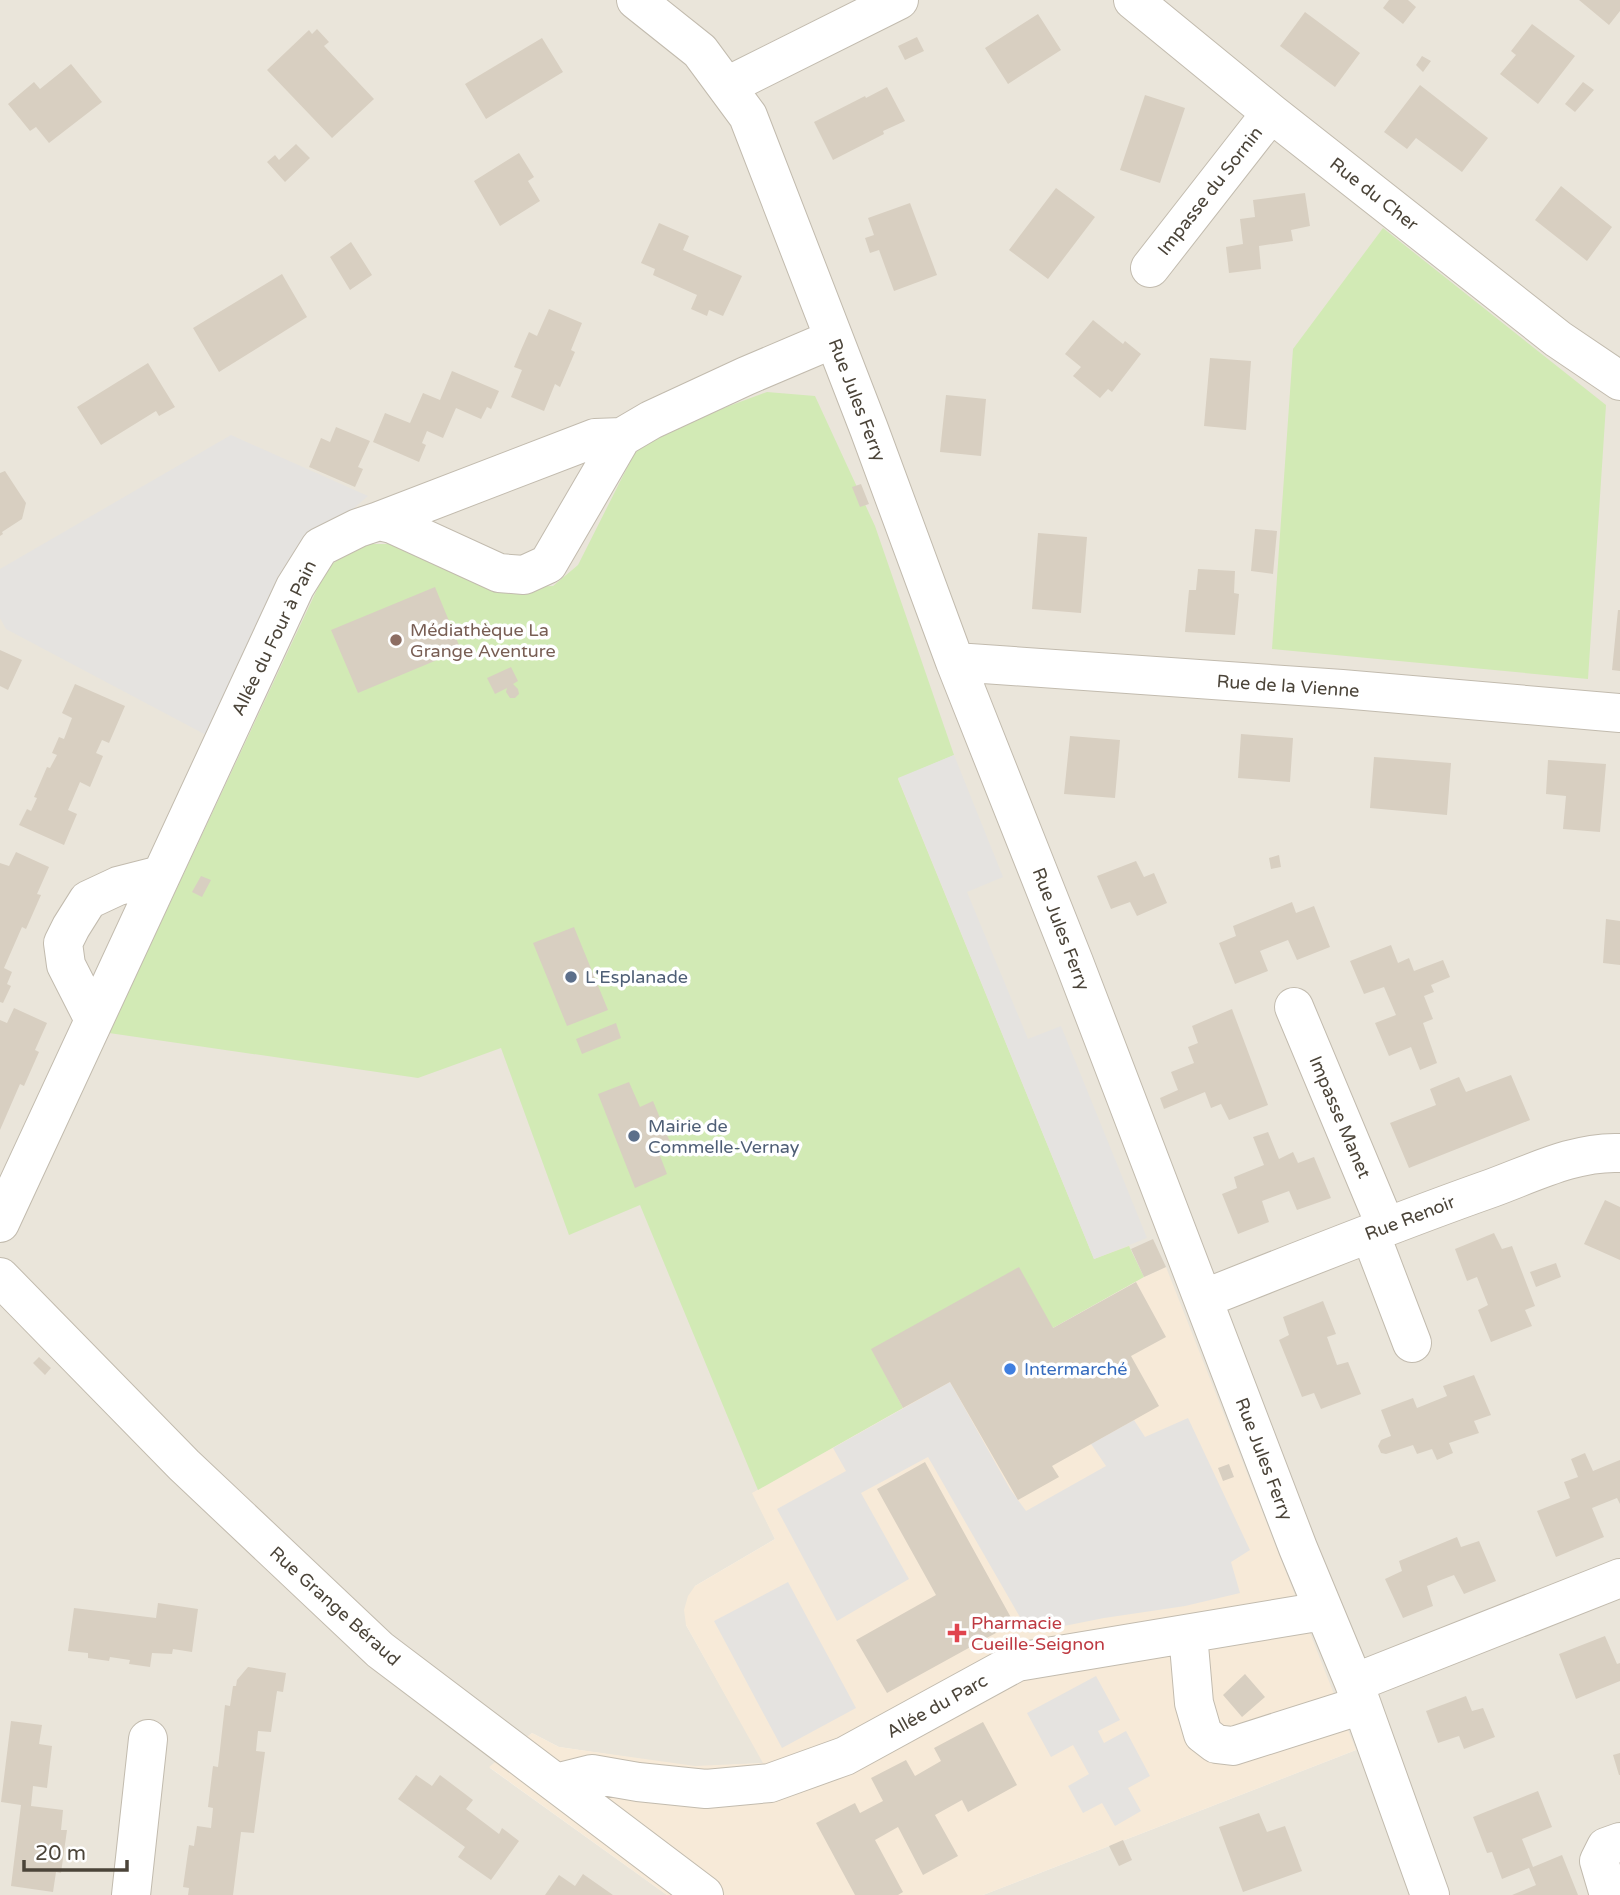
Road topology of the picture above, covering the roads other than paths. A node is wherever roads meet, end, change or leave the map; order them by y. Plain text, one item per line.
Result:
1 (636, 0) edge
2 (899, 0) edge
3 (1132, 0) edge
4 (727, 86) junction
5 (1271, 113) junction
6 (1150, 268) dead end
7 (833, 339) junction
8 (1620, 381) edge
9 (622, 437) junction
10 (379, 521) junction
11 (955, 662) junction
12 (1620, 713) edge
13 (160, 875) junction
14 (1294, 1007) dead end
15 (94, 1020) junction
16 (1620, 1153) edge
17 (0, 1223) edge
18 (1378, 1230) junction
19 (0, 1277) edge
20 (1203, 1298) junction
21 (1412, 1343) dead end
22 (1620, 1578) edge
23 (1323, 1611) junction
24 (1188, 1634) junction
25 (1358, 1694) junction
26 (148, 1739) dead end
27 (556, 1783) junction
28 (1620, 1842) edge
29 (131, 1895) edge
30 (704, 1895) edge
31 (1430, 1895) edge
32 (1609, 1895) edge

1 - 4 street, Rue Jules Ferry
2 - 4 street
3 - 5 street, Rue du Cher
4 - 7 street, Rue Jules Ferry
5 - 6 street, Impasse du Sornin
5 - 8 street, Rue du Cher
7 - 9 street
7 - 11 street, Rue Jules Ferry
9 - 10 street, Allée du Four à Pain
9 - 10 street
10 - 13 street, Allée du Four à Pain
11 - 12 street, Rue de la Vienne
11 - 20 street, Rue Jules Ferry
13 - 15 street, Allée du Four à Pain
13 - 15 street
14 - 18 street, Impasse Manet
15 - 17 street, Allée du Four à Pain
16 - 18 street, Rue Renoir
18 - 20 street, Rue Renoir
18 - 21 street, Impasse Manet
19 - 27 street, Rue Grange Béraud
20 - 23 street, Rue Jules Ferry
22 - 25 street
23 - 24 street, Allée du Parc
23 - 25 street, Rue Jules Ferry
24 - 25 street
24 - 27 street, Allée du Parc
25 - 31 street, Rue Jules Ferry
26 - 29 street
27 - 30 street, Rue Grange Béraud
28 - 32 street

